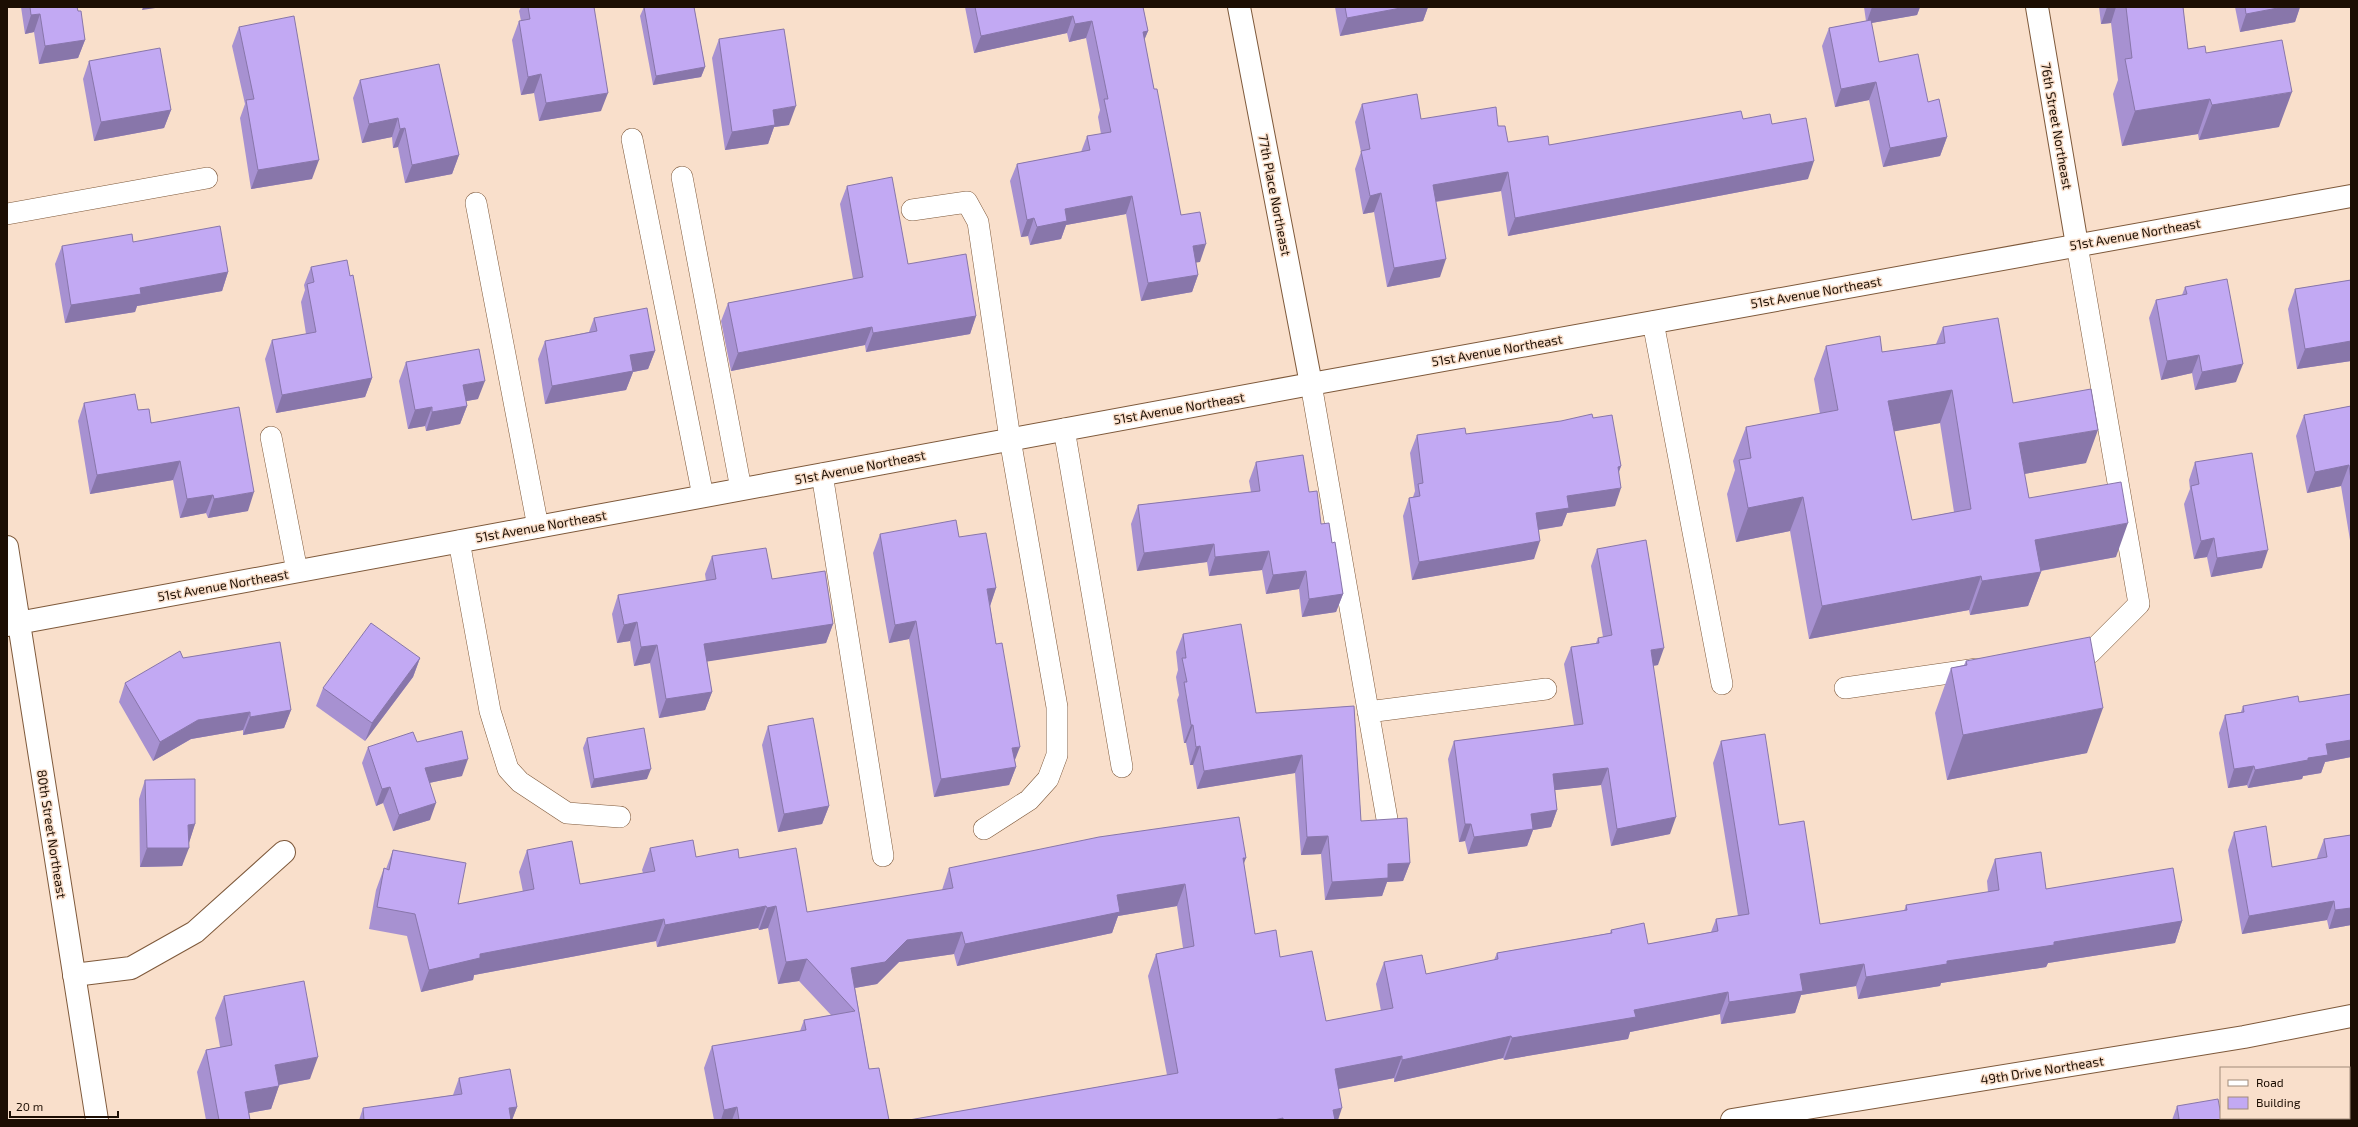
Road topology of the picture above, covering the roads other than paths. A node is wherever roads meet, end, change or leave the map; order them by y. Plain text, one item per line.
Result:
1 (1240, 7) edge
2 (2037, 7) edge
3 (632, 139) dead end
4 (682, 177) dead end
5 (207, 178) dead end
6 (2351, 196) edge
7 (476, 203) dead end
8 (912, 210) dead end
9 (7, 214) edge
10 (2077, 245) junction
11 (1653, 322) junction
12 (1311, 384) junction
13 (1064, 429) junction
14 (271, 437) dead end
15 (1010, 439) junction
16 (822, 474) junction
17 (741, 489) junction
18 (703, 496) junction
19 (538, 527) junction
20 (459, 542) junction
21 (7, 547) edge
22 (297, 571) junction
23 (13, 624) edge
24 (2043, 660) edge
25 (1995, 666) edge
26 (1722, 684) dead end
27 (1546, 688) dead end
28 (1845, 688) dead end
29 (1368, 712) junction
30 (1122, 767) dead end
31 (620, 818) dead end
32 (1387, 819) edge
33 (984, 829) dead end
34 (284, 852) dead end
35 (883, 856) dead end
36 (74, 975) junction
37 (2351, 1016) edge
38 (98, 1120) edge
39 (1732, 1120) edge

1 - 12 street, 77th Place Northeast
2 - 10 street, 76th Street Northeast
3 - 18 lane
4 - 17 lane
5 - 9 lane
6 - 10 street, 51st Avenue Northeast
7 - 19 lane
8 - 15 lane
10 - 11 street, 51st Avenue Northeast
10 - 24 lane
11 - 12 street, 51st Avenue Northeast
11 - 26 lane
12 - 13 street, 51st Avenue Northeast
12 - 29 lane
13 - 15 street, 51st Avenue Northeast
13 - 30 lane
14 - 22 lane
15 - 16 street, 51st Avenue Northeast
15 - 33 lane
16 - 17 street, 51st Avenue Northeast
16 - 35 lane
17 - 18 street, 51st Avenue Northeast
18 - 19 street, 51st Avenue Northeast
19 - 20 street, 51st Avenue Northeast
20 - 22 street, 51st Avenue Northeast
20 - 31 lane
21 - 23 street, 80th Street Northeast
22 - 23 street, 51st Avenue Northeast
23 - 36 street, 80th Street Northeast
25 - 28 lane
27 - 29 lane
29 - 32 lane
34 - 36 street
36 - 38 street, 80th Street Northeast
37 - 39 street, 49th Drive Northeast

